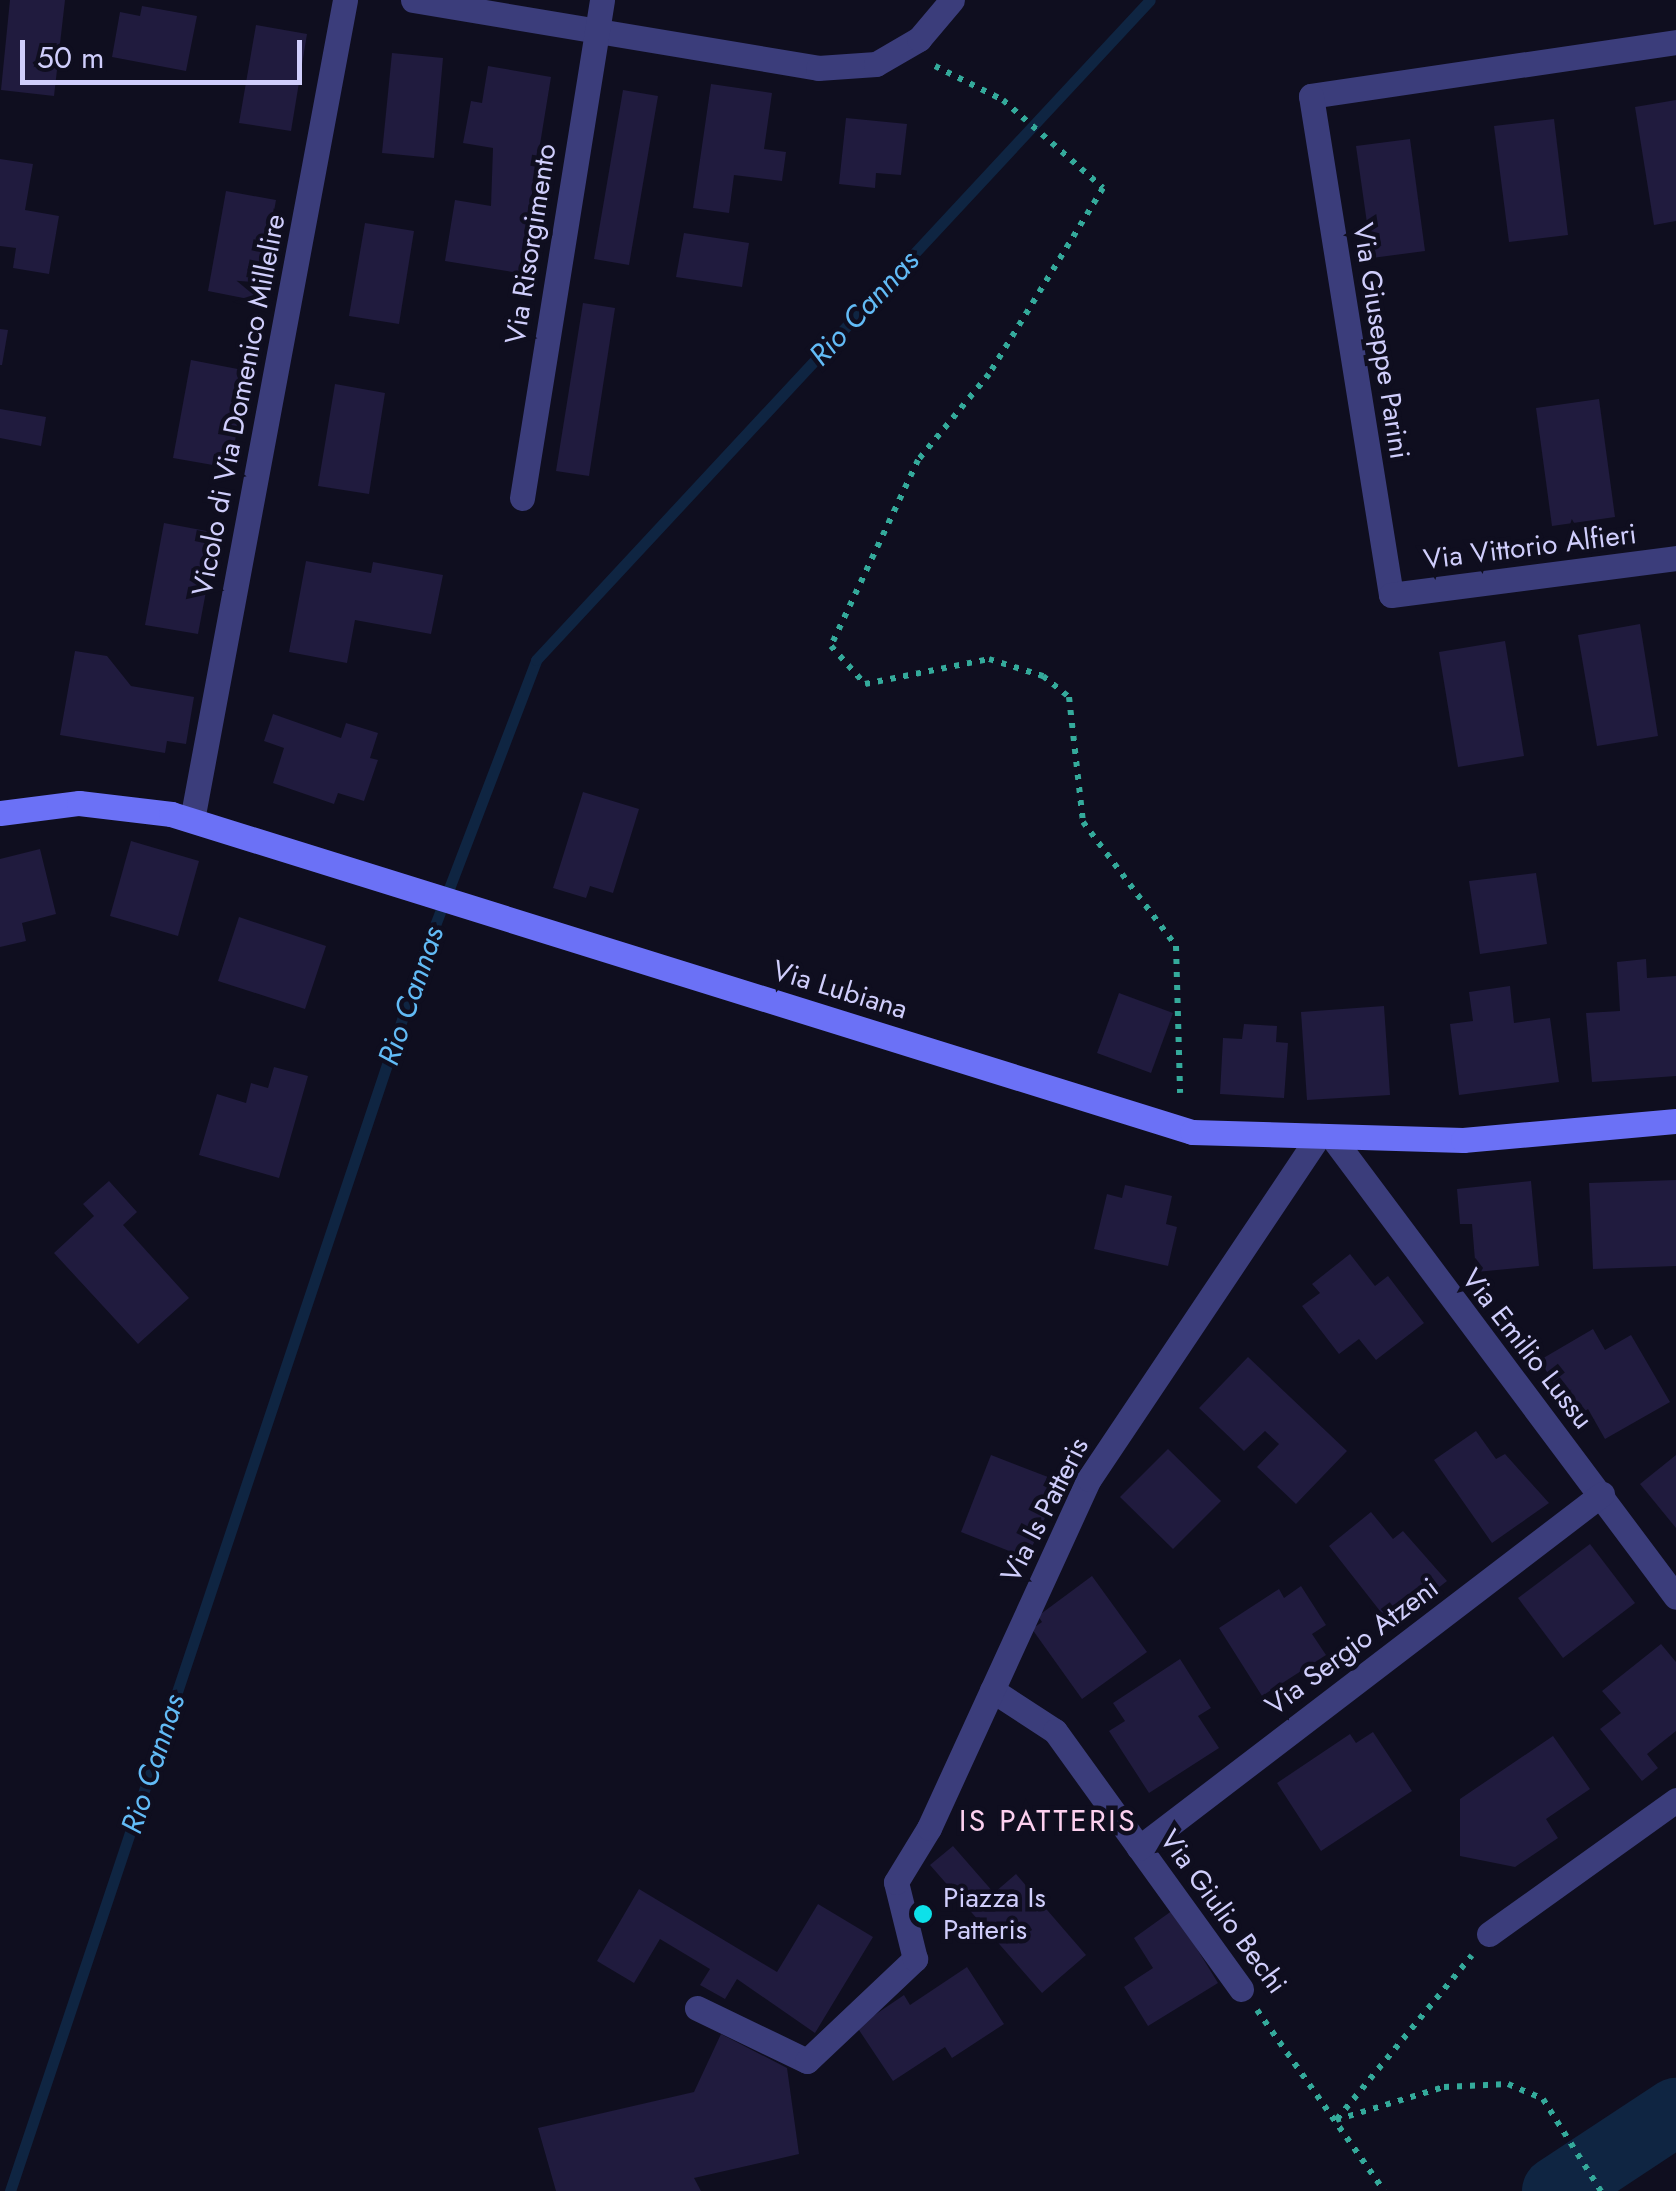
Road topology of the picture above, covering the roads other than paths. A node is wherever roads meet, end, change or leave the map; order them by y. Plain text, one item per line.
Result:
1 (345, 0) edge
2 (413, 0) edge
3 (602, 0) edge
4 (952, 0) edge
5 (594, 32) junction
6 (1676, 42) edge
7 (522, 498) dead end
8 (1676, 558) edge
9 (1391, 595) joint
10 (0, 813) edge
11 (192, 820) junction
12 (1676, 1121) edge
13 (1326, 1137) junction
14 (1602, 1494) junction
15 (1673, 1585) edge
16 (992, 1690) junction
17 (1676, 1800) edge
18 (1139, 1848) junction
19 (1489, 1934) road end
20 (1242, 1989) road end
21 (698, 2008) dead end

1 - 11 street, Vicolo di Via Domenico Millelire
2 - 5 street
3 - 5 street, Via Risorgimento
4 - 5 street
5 - 7 street, Via Risorgimento
6 - 9 street, Via Giuseppe Parini
8 - 9 street, Via Vittorio Alfieri
10 - 11 street, Via Lubiana
11 - 13 street, Via Lubiana
12 - 13 street, Via Lubiana
13 - 14 street, Via Emilio Lussu
13 - 16 street, Via Is Patteris
14 - 15 street, Via Emilio Lussu
14 - 18 street, Via Sergio Atzeni
16 - 18 street, Via Giulio Bechi
16 - 21 street, Via Is Patteris
17 - 19 street
18 - 20 street, Via Giulio Bechi

